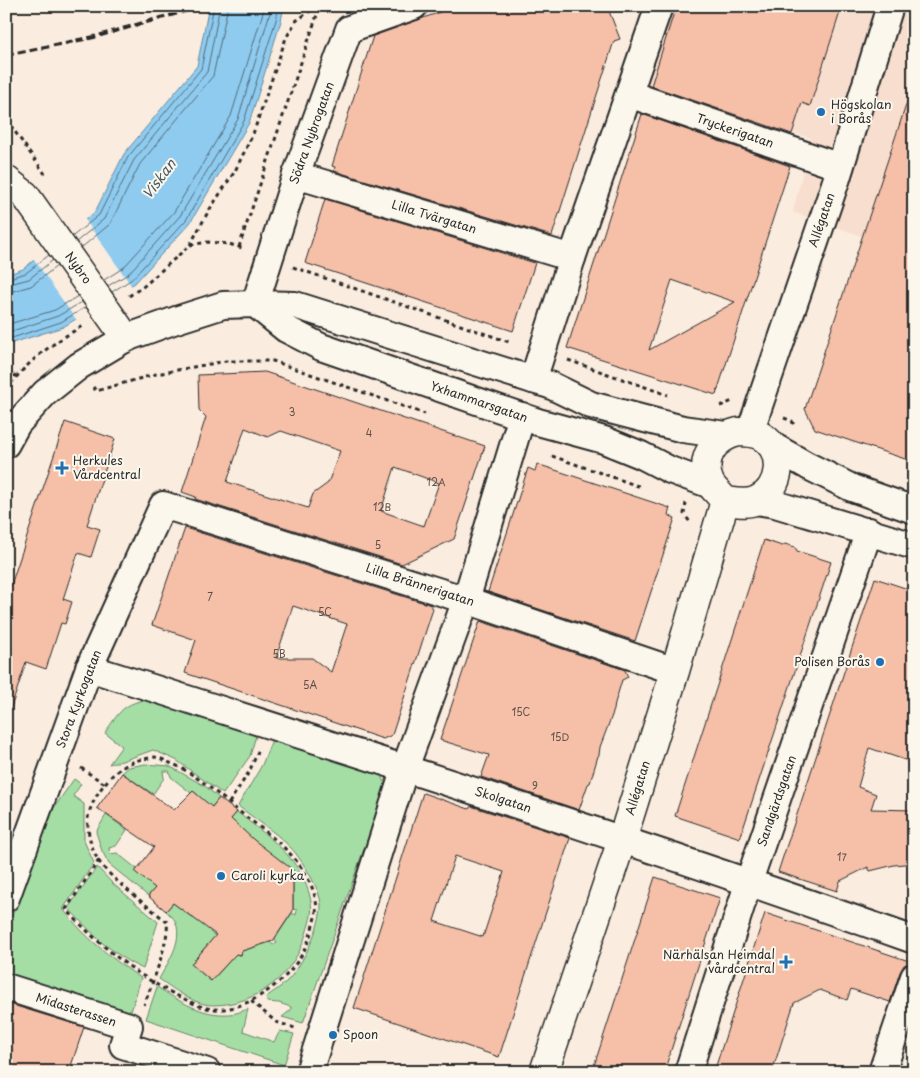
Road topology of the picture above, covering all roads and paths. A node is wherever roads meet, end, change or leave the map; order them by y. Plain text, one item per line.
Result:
1 (319, 6) edge
2 (414, 6) edge
3 (659, 6) edge
4 (890, 6) edge
5 (629, 94) junction
6 (6, 119) edge
7 (840, 167) junction
8 (296, 175) junction
9 (48, 179) dead end
10 (6, 180) edge
11 (190, 245) dead end
12 (268, 258) junction
13 (572, 258) junction
14 (255, 304) junction
15 (126, 338) junction
16 (542, 353) junction
17 (6, 372) edge
18 (16, 376) dead end
19 (533, 380) junction
20 (672, 396) dead end
21 (714, 411) dead end
22 (522, 416) junction
23 (751, 430) junction
24 (797, 433) dead end
25 (6, 444) edge
26 (718, 493) junction
27 (756, 501) junction
28 (163, 505) joint
29 (914, 510) edge
30 (869, 531) junction
31 (914, 546) edge
32 (466, 600) junction
33 (89, 668) junction
34 (675, 671) junction
35 (269, 725) junction
36 (405, 768) junction
37 (229, 803) junction
38 (622, 840) junction
39 (98, 860) junction
40 (749, 881) junction
41 (6, 898) edge
42 (914, 940) edge
43 (914, 977) edge
44 (152, 981) junction
45 (6, 987) edge
46 (251, 1001) junction
47 (319, 1036) junction
48 (128, 1047) junction
49 (207, 1072) edge
50 (308, 1072) edge
51 (544, 1072) edge
52 (688, 1072) edge
53 (882, 1072) edge

1 - 11 path
1 - 12 path
2 - 8 street, Södra Nybrogatan
3 - 5 street
4 - 7 street, Allégatan
5 - 7 street, Tryckerigatan
5 - 13 street
6 - 9 path
7 - 23 street, Allégatan
8 - 12 street, Södra Nybrogatan
8 - 13 street, Lilla Tvärgatan
10 - 15 street, Nybro
12 - 14 street, Södra Nybrogatan
12 - 16 path
13 - 16 street
14 - 15 street
14 - 19 street
14 - 22 street, Yxhammarsgatan
15 - 25 street
16 - 19 street
16 - 20 path
17 - 18 path
19 - 23 street
21 - 23 path
22 - 26 street, Yxhammarsgatan
22 - 32 street
23 - 24 path
23 - 26 street, Allégatan
23 - 27 street
23 - 29 street
26 - 27 street
26 - 34 street, Allégatan
27 - 30 street
28 - 32 street, Lilla Brännerigatan
28 - 33 street, Stora Kyrkogatan
30 - 31 street
30 - 40 street, Sandgärdsgatan
32 - 34 street, Lilla Brännerigatan
32 - 36 street
33 - 35 street, Skolgatan
33 - 41 street, Stora Kyrkogatan
34 - 38 street, Allégatan
35 - 36 street, Skolgatan
35 - 37 path
36 - 38 street, Skolgatan
36 - 47 street
37 - 39 path
37 - 46 path
38 - 40 street, Skolgatan
38 - 51 street, Allégatan
39 - 44 path
39 - 44 path
40 - 42 street, Skolgatan
40 - 52 street, Sandgärdsgatan
43 - 53 street
44 - 46 path
44 - 48 path
45 - 48 street, Midasterassen
46 - 47 path
47 - 50 street
48 - 49 street

